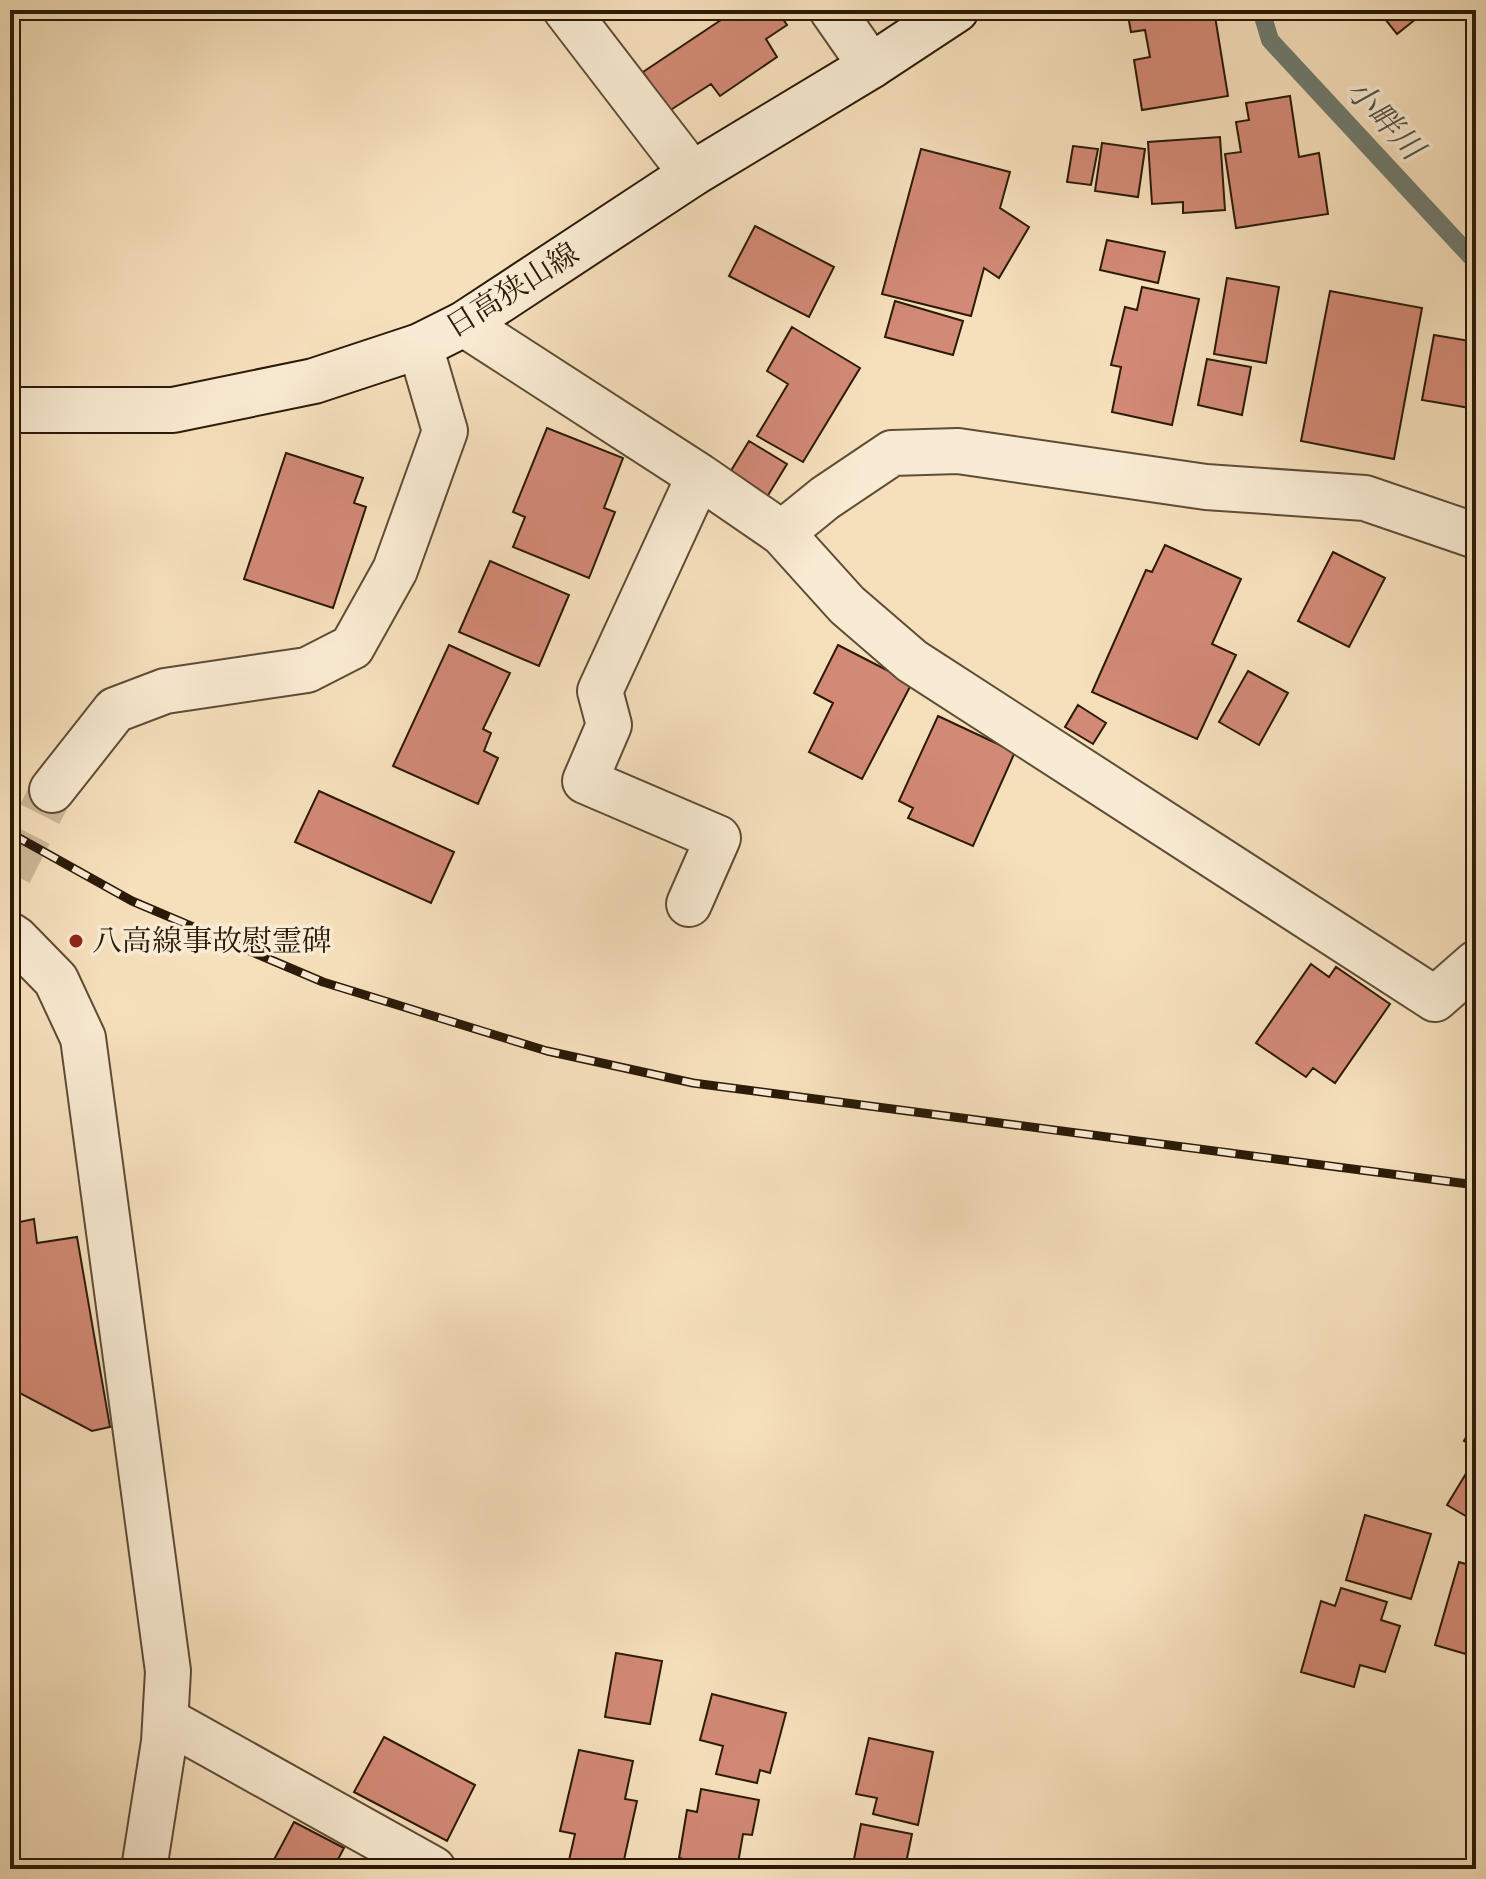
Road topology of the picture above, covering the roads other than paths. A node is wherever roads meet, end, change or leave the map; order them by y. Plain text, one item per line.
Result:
1 (566, 10) edge
2 (832, 10) edge
3 (956, 10) edge
4 (871, 66) junction
5 (692, 174) junction
6 (464, 324) junction
7 (420, 346) junction
8 (10, 410) edge
9 (699, 476) junction
10 (782, 533) junction
11 (1476, 536) edge
12 (52, 790) tunnel mouth
13 (689, 904) dead end
14 (10, 935) edge
15 (1476, 963) edge
16 (166, 1720) junction
17 (144, 1869) edge
18 (433, 1869) edge

1 - 5 street
2 - 4 street
3 - 4 street, 日高狭山線
4 - 5 street, 日高狭山線
5 - 6 street, 日高狭山線
6 - 7 street, 日高狭山線
6 - 9 street
7 - 8 street, 日高狭山線
7 - 12 street
9 - 10 street
9 - 13 street
10 - 11 street
10 - 15 street
14 - 16 street
16 - 17 street
16 - 18 street

